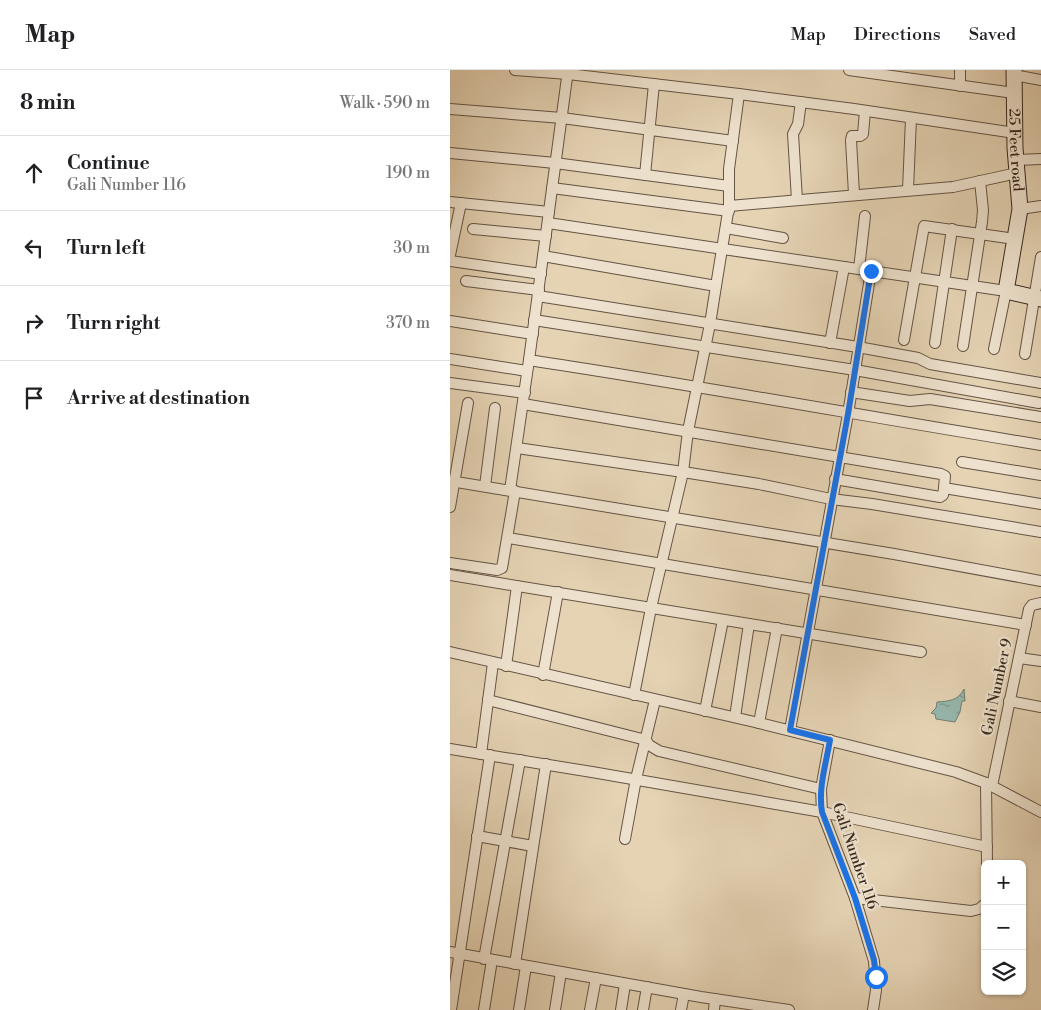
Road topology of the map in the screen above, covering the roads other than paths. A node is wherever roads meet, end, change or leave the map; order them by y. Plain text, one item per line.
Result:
1 (515, 70) edge
2 (848, 70) edge
3 (960, 70) edge
4 (568, 72) edge
5 (878, 72) edge
6 (1014, 72) edge
7 (913, 75) edge
8 (1041, 80) edge
9 (654, 84) junction
10 (960, 86) junction
11 (1014, 93) junction
12 (739, 94) junction
13 (801, 102) junction
14 (450, 109) edge
15 (864, 111) junction
16 (562, 118) junction
17 (911, 118) junction
18 (650, 130) junction
19 (1015, 134) junction
20 (733, 140) junction
21 (450, 153) edge
22 (1041, 159) edge
23 (555, 163) junction
24 (1017, 167) junction
25 (645, 175) junction
26 (980, 181) junction
27 (729, 186) junction
28 (552, 188) junction
29 (908, 190) junction
30 (854, 194) junction
31 (797, 200) junction
32 (450, 202) edge
33 (461, 203) junction
34 (1041, 206) edge
35 (729, 208) junction
36 (1020, 209) junction
37 (549, 212) junction
38 (865, 216) dead end
39 (548, 223) junction
40 (726, 228) junction
41 (473, 229) dead end
42 (952, 229) junction
43 (981, 233) junction
44 (546, 236) junction
45 (783, 238) dead end
46 (1015, 239) junction
47 (722, 250) junction
48 (450, 255) edge
49 (543, 256) junction
50 (1041, 257) edge
51 (450, 261) edge
52 (844, 267) junction
53 (859, 269) junction
54 (871, 271) junction
55 (541, 274) junction
56 (914, 278) junction
57 (466, 281) dead end
58 (944, 282) junction
59 (716, 286) junction
60 (972, 286) junction
61 (1006, 291) junction
62 (538, 293) junction
63 (1038, 298) edge
64 (534, 320) junction
65 (450, 321) edge
66 (710, 324) junction
67 (532, 334) junction
68 (904, 340) dead end
69 (830, 342) junction
70 (935, 343) dead end
71 (963, 346) dead end
72 (705, 347) junction
73 (858, 347) junction
74 (994, 349) dead end
75 (1025, 354) dead end
76 (450, 359) edge
77 (529, 360) junction
78 (855, 370) junction
79 (528, 371) junction
80 (450, 383) edge
81 (1041, 383) edge
82 (696, 386) junction
83 (851, 392) junction
84 (524, 399) junction
85 (468, 403) dead end
86 (1040, 403) dead end
87 (496, 408) dead end
88 (848, 414) junction
89 (1041, 417) edge
90 (688, 431) junction
91 (1041, 445) edge
92 (517, 448) junction
93 (839, 456) junction
94 (962, 462) dead end
95 (683, 472) junction
96 (1041, 475) edge
97 (835, 479) junction
98 (452, 481) edge
99 (485, 486) junction
100 (944, 488) junction
101 (513, 490) junction
102 (831, 499) junction
103 (1041, 504) edge
104 (450, 507) edge
105 (673, 518) junction
106 (1041, 532) edge
107 (508, 538) junction
108 (823, 543) junction
109 (450, 563) edge
110 (661, 563) junction
111 (450, 575) edge
112 (1041, 581) edge
113 (517, 586) junction
114 (815, 589) junction
115 (558, 592) junction
116 (1041, 603) edge
117 (651, 608) junction
118 (723, 620) junction
119 (749, 624) junction
120 (1026, 624) junction
121 (777, 628) junction
122 (807, 633) junction
123 (450, 652) edge
124 (921, 652) dead end
125 (1019, 658) junction
126 (1041, 661) edge
127 (493, 663) junction
128 (506, 666) junction
129 (543, 675) junction
130 (634, 695) junction
131 (488, 700) junction
132 (655, 700) junction
133 (1009, 701) junction
134 (1041, 707) edge
135 (705, 711) junction
136 (735, 717) junction
137 (759, 723) junction
138 (790, 730) junction
139 (646, 740) junction
140 (830, 740) junction
141 (450, 749) edge
142 (485, 754) junction
143 (520, 760) junction
144 (546, 764) junction
145 (636, 779) junction
146 (989, 785) junction
147 (821, 789) junction
148 (822, 812) junction
149 (1041, 812) edge
150 (477, 836) junction
151 (625, 839) dead end
152 (505, 841) junction
153 (534, 846) junction
154 (987, 847) junction
155 (987, 860) edge
156 (855, 898) junction
157 (984, 905) edge
158 (454, 953) edge
159 (488, 960) junction
160 (515, 964) junction
161 (526, 966) junction
162 (561, 972) junction
163 (596, 978) junction
164 (625, 984) junction
165 (647, 987) junction
166 (684, 994) junction
167 (715, 999) junction
168 (740, 1006) edge
169 (450, 1010) edge
170 (484, 1010) edge
171 (519, 1010) edge
172 (555, 1010) edge
173 (590, 1010) edge
174 (621, 1010) edge
175 (643, 1010) edge
176 (681, 1010) edge
177 (714, 1010) edge
178 (789, 1010) edge
179 (873, 1010) edge

1 - 4 street
2 - 5 street
3 - 10 street
4 - 9 street
4 - 16 street
5 - 7 street
6 - 8 street
6 - 11 street, 25 Feet road
7 - 10 street
9 - 12 street
9 - 18 street
10 - 11 street
11 - 19 street, 25 Feet road
12 - 13 street
12 - 20 street
13 - 15 street
13 - 31 street
14 - 16 street
15 - 17 street
15 - 30 street
16 - 18 street
16 - 23 street
17 - 19 street
17 - 29 street
18 - 20 street
18 - 25 street
19 - 24 street, 25 Feet road
20 - 27 street
21 - 23 street
22 - 24 street
23 - 25 street
23 - 28 street
24 - 26 street
24 - 36 street, 25 Feet road
25 - 27 street
26 - 29 street
26 - 43 street
27 - 35 street
28 - 35 street
28 - 37 street
29 - 30 street
30 - 31 street
31 - 35 street
32 - 33 street
33 - 37 street
33 - 48 street
34 - 36 street, 25 Feet road
35 - 40 street
36 - 46 street
37 - 39 street
38 - 53 street
39 - 44 street
39 - 47 street
40 - 45 street
40 - 47 street
41 - 44 street
42 - 43 street
42 - 56 street
42 - 58 street
43 - 46 street
43 - 60 street
44 - 49 street
46 - 61 street
47 - 52 street
47 - 59 street
49 - 55 street
49 - 59 street
50 - 63 street
51 - 55 street
52 - 53 street
52 - 69 street
53 - 54 street
54 - 56 street
54 - 73 street
55 - 62 street
56 - 58 street
56 - 68 street
57 - 62 street
58 - 60 street
58 - 70 street
59 - 66 street
60 - 61 street
60 - 71 street
61 - 63 street
61 - 74 street
62 - 64 street
62 - 66 street
63 - 75 street
64 - 67 street
64 - 72 street
65 - 67 street
66 - 69 street
66 - 72 street
67 - 77 street
69 - 73 street
72 - 78 street
72 - 82 street
73 - 78 street
73 - 81 street
76 - 79 street
77 - 79 street
77 - 82 street
78 - 83 street
78 - 86 street
79 - 84 street
80 - 84 street
82 - 88 street
82 - 90 street
83 - 88 street
83 - 89 street
84 - 90 street
84 - 92 street
85 - 98 street
87 - 99 street
88 - 91 street
88 - 93 street
90 - 93 street
90 - 95 street
92 - 95 street
92 - 101 street
93 - 97 street
93 - 100 street
94 - 96 street
95 - 102 street
95 - 105 street
97 - 100 street
97 - 102 street
98 - 99 street
98 - 104 street
99 - 101 street
100 - 103 street
101 - 105 street
101 - 107 street
102 - 106 street
102 - 108 street
105 - 108 street
105 - 110 street
107 - 109 street
107 - 110 street
108 - 112 street
108 - 114 street
110 - 114 street
110 - 117 street
111 - 113 street
113 - 115 street
113 - 128 street
114 - 120 street
114 - 122 street
115 - 117 street
115 - 129 street
116 - 120 street, Gali Number 9
117 - 118 street
117 - 130 street
118 - 119 street
118 - 135 street
119 - 121 street
119 - 136 street
120 - 125 street, Gali Number 9
121 - 122 street
121 - 137 street
122 - 124 street
122 - 138 street
123 - 127 street
125 - 126 street
125 - 133 street, Gali Number 9
127 - 128 street
127 - 131 street
128 - 129 street
129 - 130 street
130 - 132 street
131 - 139 street
131 - 142 street
132 - 135 street
132 - 139 street
133 - 134 street
133 - 146 street, Gali Number 9
135 - 136 street
136 - 137 street
137 - 138 street
138 - 140 street
139 - 145 street
139 - 147 street
140 - 146 street
140 - 147 street, Gali Number 116
141 - 142 street
142 - 143 street
142 - 150 street
143 - 144 street
143 - 152 street
144 - 145 street
144 - 153 street
145 - 148 street
145 - 151 street
146 - 149 street
146 - 154 street, Gali Number 9
147 - 148 street, Gali Number 116
148 - 154 street
148 - 156 street, Gali Number 116
150 - 152 street
150 - 158 street
152 - 153 street
152 - 159 street
153 - 160 street
154 - 155 street, Gali Number 9
156 - 157 street
156 - 179 street, Gali Number 116
158 - 159 street
158 - 169 street
159 - 160 street
159 - 170 street
160 - 161 street
161 - 162 street
161 - 171 street
162 - 163 street
162 - 172 street
163 - 164 street
163 - 173 street
164 - 165 street
164 - 174 street
165 - 166 street
165 - 175 street
166 - 167 street
166 - 176 street
167 - 168 street
167 - 177 street
168 - 178 street

